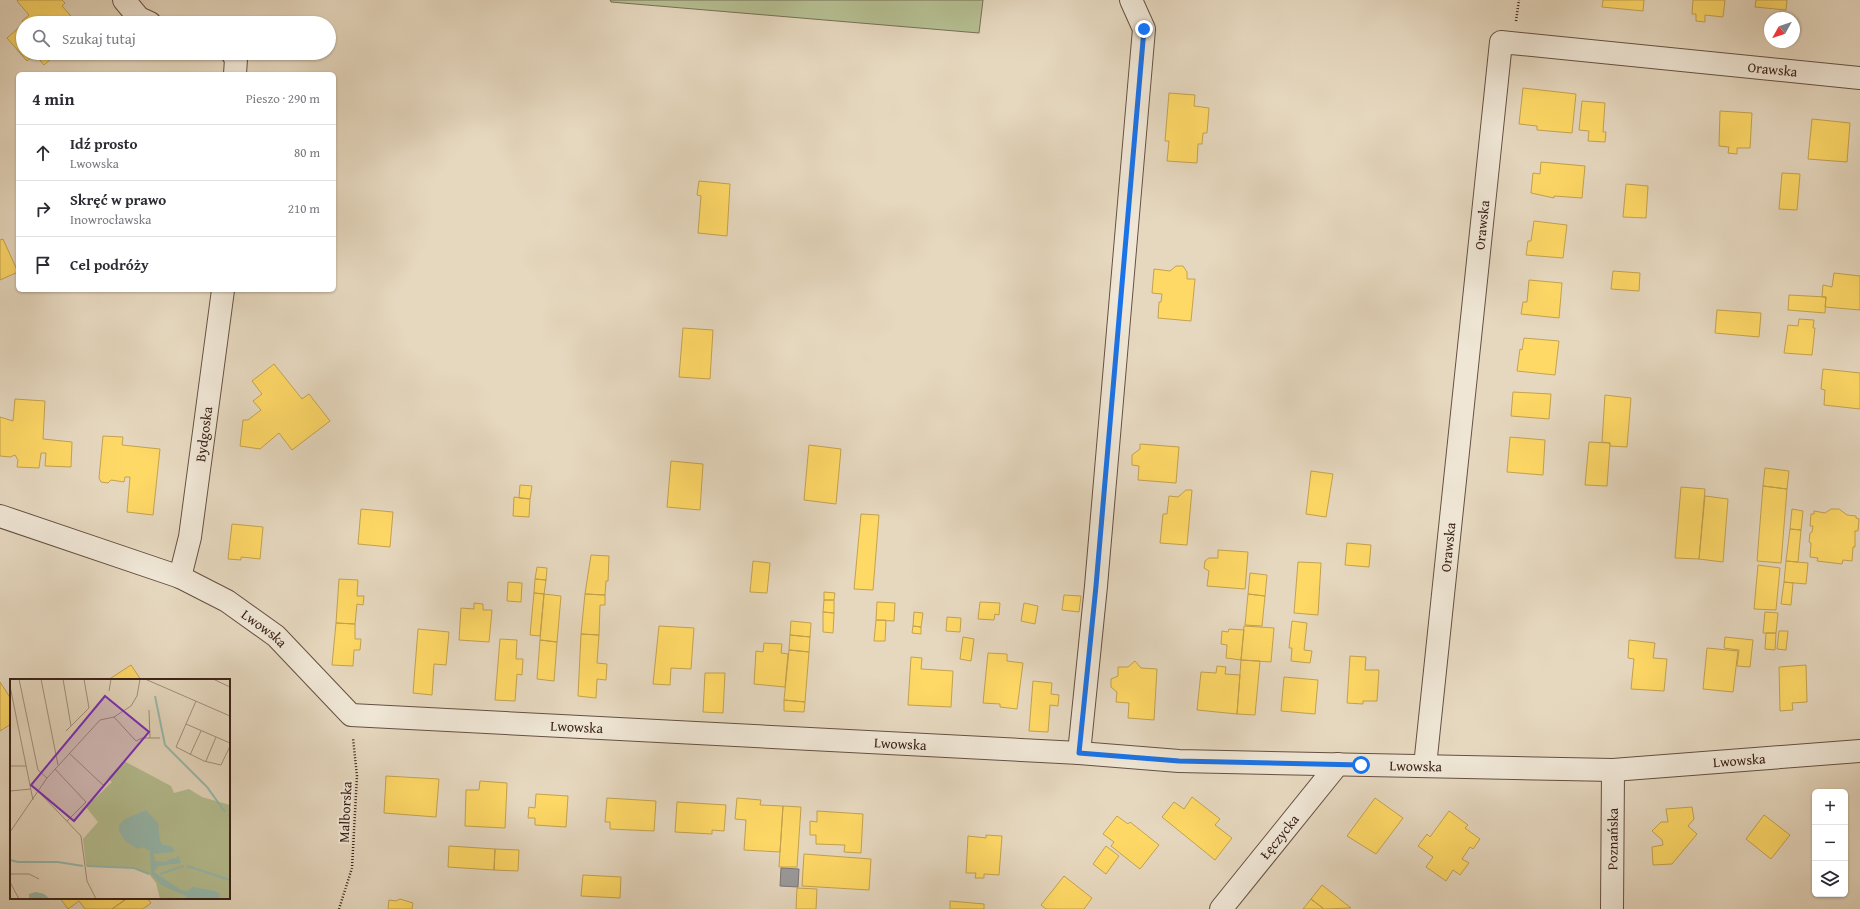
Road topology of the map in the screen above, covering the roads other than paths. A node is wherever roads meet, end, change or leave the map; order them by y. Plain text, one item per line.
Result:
1 (124, 0) edge
2 (1131, 0) edge
3 (137, 16) edge
4 (236, 60) edge
5 (235, 72) edge
6 (1860, 78) edge
7 (223, 292) edge
8 (0, 516) edge
9 (180, 577) junction
10 (1860, 751) edge
11 (1079, 753) junction
12 (1338, 764) junction
13 (1425, 766) junction
14 (1613, 770) junction
15 (1221, 909) edge
16 (1612, 909) edge

1 - 3 street
2 - 11 street
4 - 5 street
6 - 13 street, Orawska
7 - 9 street, Bydgoska
8 - 9 street, Lwowska
9 - 11 street, Lwowska
10 - 14 street, Lwowska
11 - 12 street, Lwowska
12 - 13 street, Lwowska
12 - 15 street, Łęczycka
13 - 14 street, Lwowska
14 - 16 street, Poznańska

